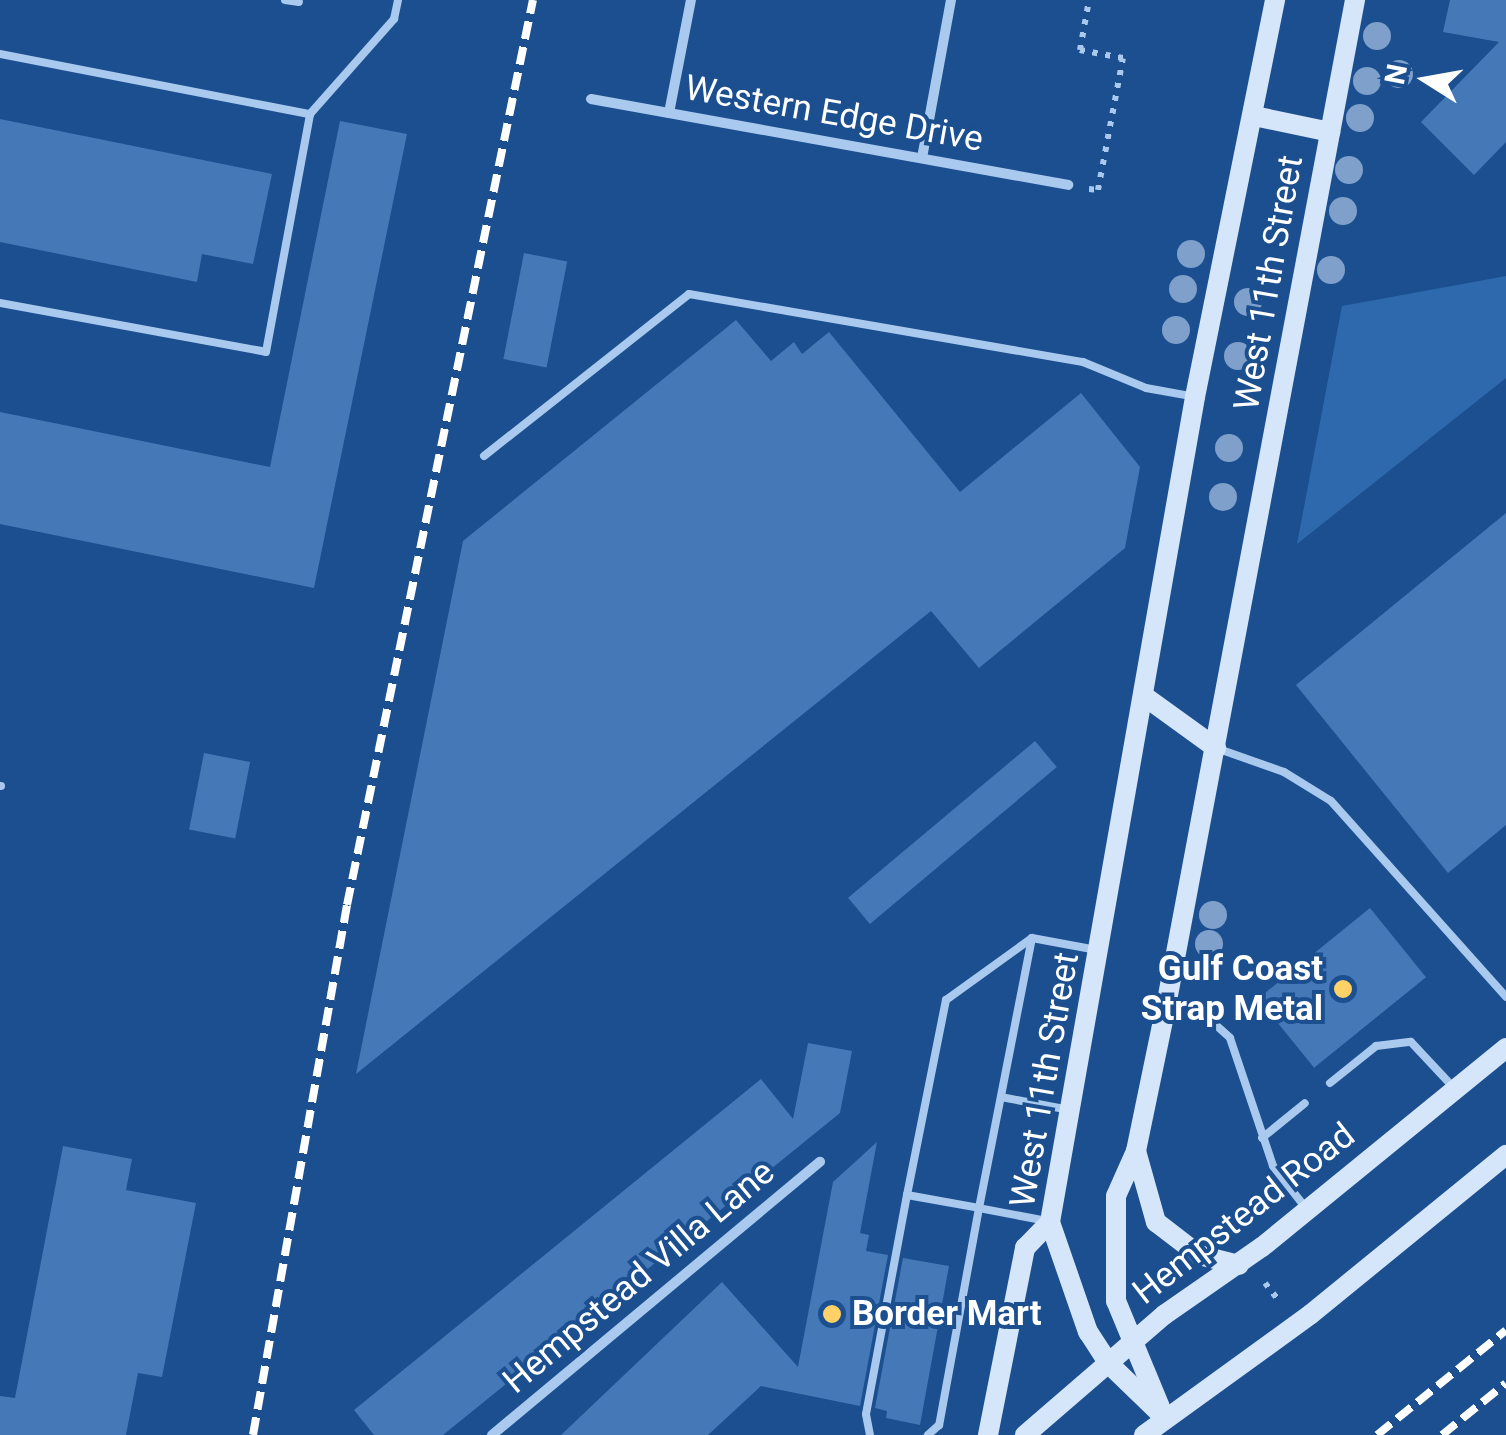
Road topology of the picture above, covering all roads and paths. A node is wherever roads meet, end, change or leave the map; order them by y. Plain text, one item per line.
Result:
1 (285, 0) edge
2 (398, 0) edge
3 (690, 0) edge
4 (952, 0) edge
5 (1089, 0) edge
6 (1276, 0) edge
7 (1355, 0) edge
8 (298, 2) dead end
9 (0, 54) edge
10 (591, 99) dead end
11 (670, 113) junction
12 (310, 114) junction
13 (1254, 116) junction
14 (1330, 132) junction
15 (922, 158) junction
16 (1068, 184) joint
17 (0, 303) edge
18 (1195, 397) junction
19 (484, 456) dead end
20 (1144, 696) junction
21 (1216, 748) junction
22 (1032, 938) junction
23 (1101, 951) junction
24 (1506, 997) edge
25 (1166, 1006) junction
26 (1506, 1048) edge
27 (1330, 1084) dead end
28 (1454, 1088) junction
29 (1000, 1097) junction
30 (1305, 1103) dead end
31 (1071, 1110) junction
32 (1262, 1138) junction
33 (1136, 1151) junction
34 (1506, 1155) edge
35 (820, 1162) dead end
36 (907, 1195) junction
37 (979, 1208) junction
38 (1307, 1209) junction
39 (1050, 1222) junction
40 (1238, 1264) junction
41 (1265, 1283) dead end
42 (1278, 1301) dead end
43 (1132, 1344) junction
44 (1109, 1364) junction
45 (1165, 1418) junction
46 (492, 1435) edge
47 (870, 1435) edge
48 (928, 1435) edge
49 (988, 1435) edge
50 (1025, 1435) edge
51 (1144, 1435) edge

1 - 8 lane
2 - 12 lane
3 - 11 street
4 - 15 street
5 - 16 path
6 - 13 main road, West 11th Street
7 - 14 main road, West 11th Street
9 - 12 lane
10 - 11 street, Western Edge Drive
11 - 15 street, Western Edge Drive
12 - 17 lane
13 - 14 main road
13 - 18 main road, West 11th Street
14 - 21 main road, West 11th Street
15 - 16 street, Western Edge Drive
18 - 19 lane
18 - 20 main road, West 11th Street
20 - 21 main road
20 - 23 main road, West 11th Street
21 - 24 lane
21 - 25 main road, West 11th Street
22 - 23 lane
22 - 29 lane
22 - 36 lane
23 - 31 main road, West 11th Street
25 - 32 lane
25 - 33 main road, West 11th Street
26 - 28 main road, Hempstead Road
27 - 28 lane
28 - 38 main road, Hempstead Road
29 - 31 lane
29 - 37 lane
30 - 32 lane
31 - 39 main road, West 11th Street
32 - 38 lane
33 - 40 main road
33 - 43 main road, West 11th Street
34 - 45 main road
35 - 46 street, Hempstead Villa Lane
36 - 37 lane
36 - 47 lane
37 - 39 lane
37 - 48 lane
38 - 40 main road, Hempstead Road
39 - 44 main road, West 11th Street
39 - 49 main road
40 - 43 main road, Hempstead Road
41 - 42 path
43 - 44 main road, Hempstead Road
43 - 45 main road, West 11th Street
44 - 45 main road, West 11th Street
44 - 50 main road, Hempstead Road
45 - 51 main road

